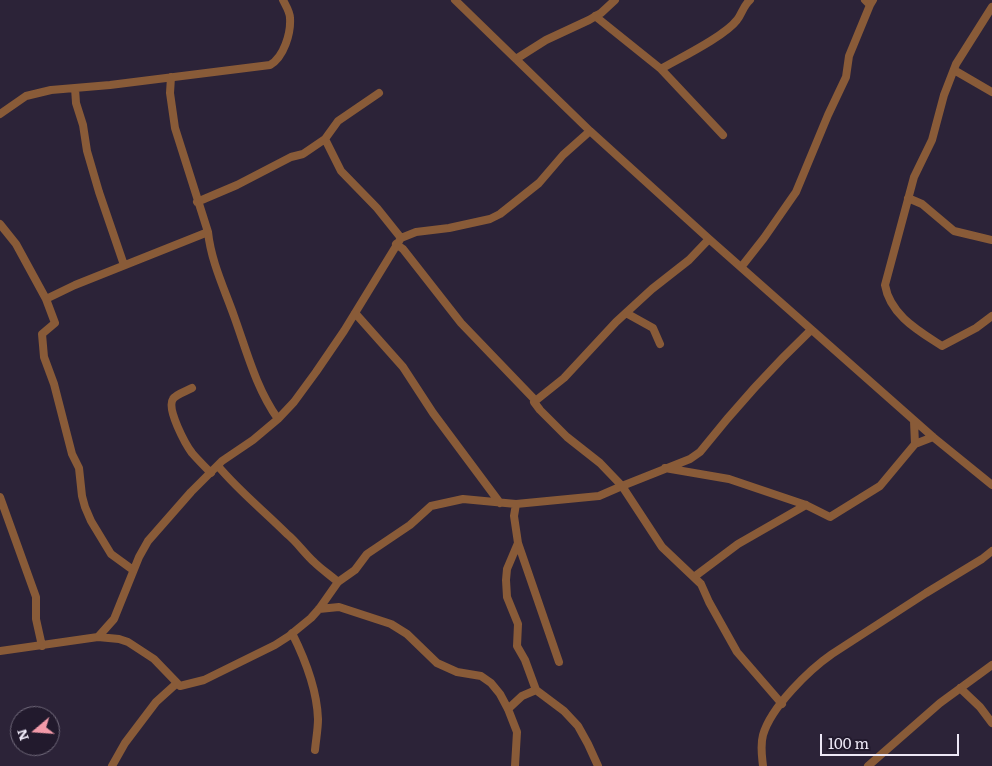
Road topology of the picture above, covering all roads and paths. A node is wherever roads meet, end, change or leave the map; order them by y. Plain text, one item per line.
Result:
1 (283, 0) edge
2 (455, 0) edge
3 (615, 0) edge
4 (750, 0) edge
5 (869, 2) edge
6 (992, 7) edge
7 (595, 16) junction
8 (516, 60) junction
9 (661, 70) junction
10 (954, 70) junction
11 (171, 77) junction
12 (76, 88) junction
13 (992, 92) edge
14 (378, 93) dead end
15 (0, 114) edge
16 (590, 131) junction
17 (723, 135) dead end
18 (325, 139) junction
19 (908, 198) junction
20 (197, 202) junction
21 (0, 224) edge
22 (208, 232) junction
23 (710, 239) junction
24 (992, 240) edge
25 (399, 241) junction
26 (124, 265) junction
27 (742, 266) junction
28 (46, 299) junction
29 (355, 313) junction
30 (626, 313) junction
31 (992, 316) edge
32 (812, 330) junction
33 (660, 344) dead end
34 (192, 388) dead end
35 (535, 400) junction
36 (278, 419) junction
37 (914, 420) junction
38 (933, 437) junction
39 (915, 444) junction
40 (218, 466) junction
41 (665, 468) junction
42 (211, 473) junction
43 (992, 485) edge
44 (622, 486) junction
45 (0, 497) edge
46 (500, 503) junction
47 (516, 504) junction
48 (806, 504) junction
49 (518, 543) junction
50 (992, 551) edge
51 (133, 570) junction
52 (694, 577) junction
53 (338, 582) junction
54 (332, 590) junction
55 (339, 607) junction
56 (319, 609) junction
57 (292, 633) junction
58 (98, 637) junction
59 (42, 646) junction
60 (0, 651) edge
61 (559, 662) dead end
62 (992, 665) edge
63 (177, 683) junction
64 (960, 688) junction
65 (536, 690) junction
66 (782, 704) junction
67 (508, 709) junction
68 (992, 723) edge
69 (315, 750) dead end
70 (112, 766) edge
71 (515, 766) edge
72 (598, 766) edge
73 (763, 766) edge
74 (868, 766) edge

1 - 11 street
2 - 8 street
3 - 7 street
4 - 9 street
5 - 27 street
6 - 10 street
7 - 8 street
7 - 9 street
8 - 16 street
9 - 17 street
10 - 13 street
10 - 19 street
11 - 12 street
11 - 20 street
12 - 15 street
12 - 26 street
14 - 18 street
16 - 23 street
16 - 25 street
18 - 20 street
18 - 25 street
19 - 24 street
19 - 31 street
20 - 22 street
21 - 28 street
22 - 26 street
22 - 36 street
23 - 27 street
23 - 30 street
25 - 29 street
25 - 35 street
26 - 28 street
27 - 32 street
28 - 51 street
29 - 36 street
29 - 46 street
30 - 33 street
30 - 35 street
32 - 37 street
32 - 41 street
34 - 42 street
35 - 44 street
36 - 40 street
37 - 38 street
37 - 39 street
38 - 39 street
38 - 43 street
39 - 48 street
40 - 42 street
40 - 53 street
41 - 44 street
41 - 48 street
42 - 51 street
44 - 47 street
44 - 52 street
45 - 59 street
46 - 47 street
46 - 53 street
47 - 49 street
48 - 52 street
49 - 61 street
49 - 65 street
50 - 66 street
51 - 58 street
52 - 66 street
53 - 54 street
54 - 55 street
54 - 56 street
55 - 56 street
55 - 67 street
56 - 57 street
57 - 63 street
57 - 69 street
58 - 59 street
58 - 63 street
59 - 60 street
62 - 64 street
63 - 70 street
64 - 68 street
64 - 74 street
65 - 67 street
65 - 72 street
66 - 73 street
67 - 71 street

